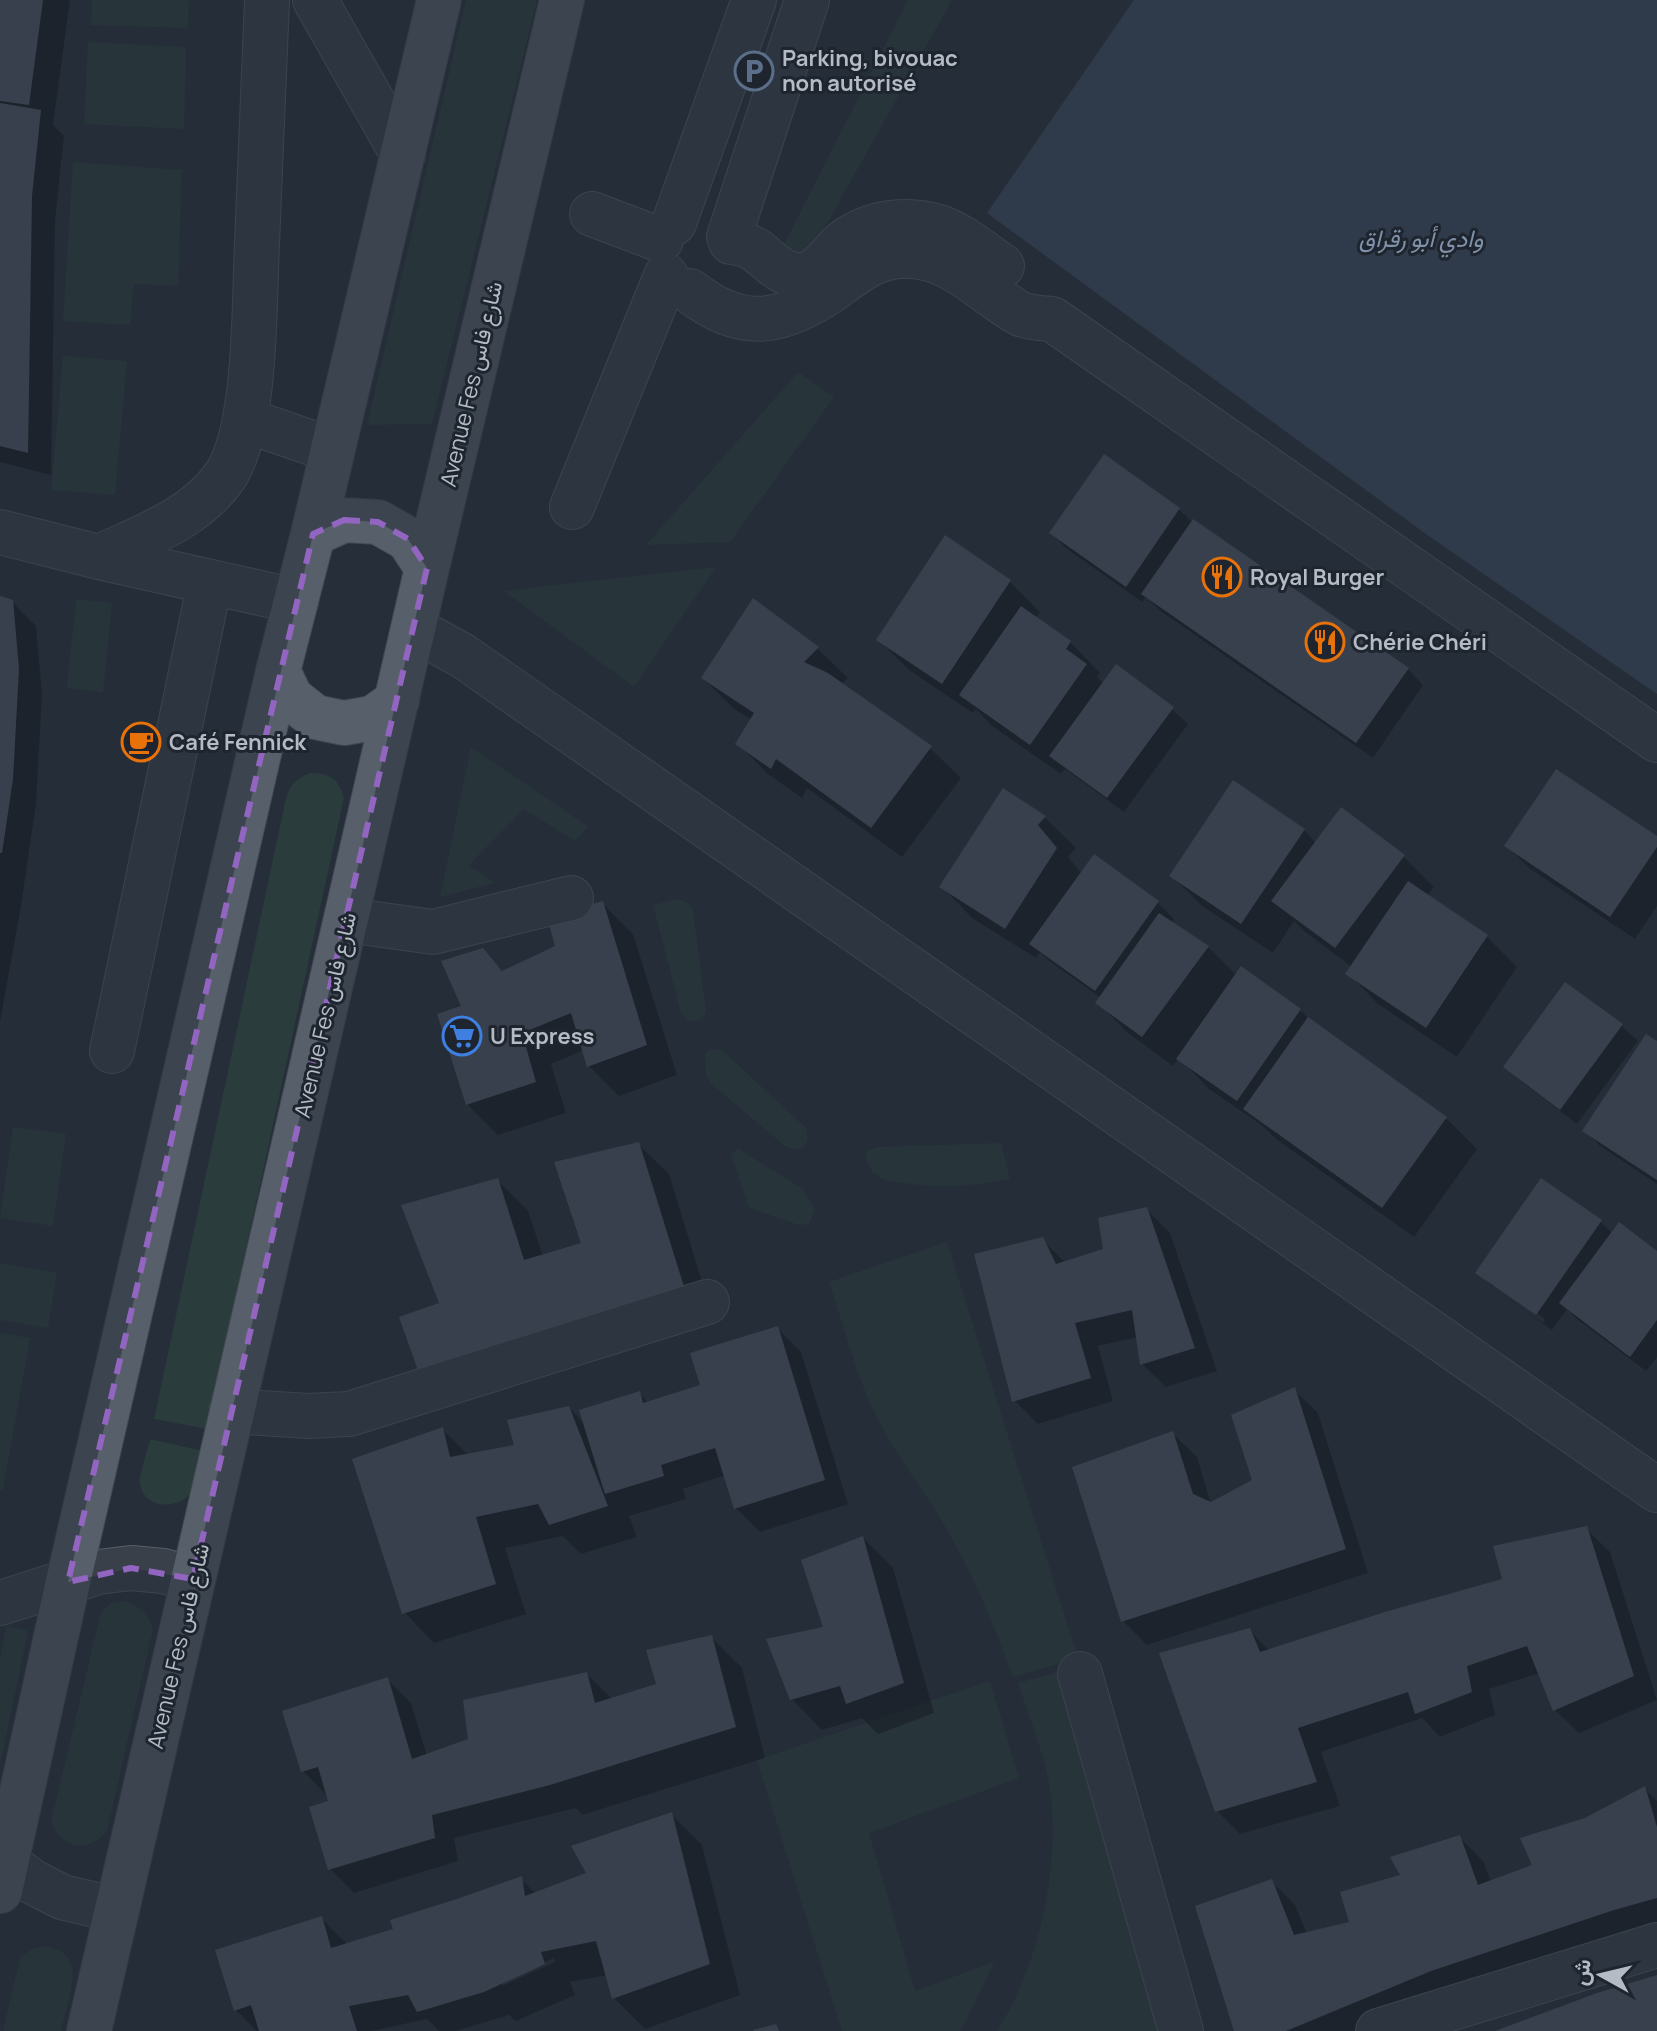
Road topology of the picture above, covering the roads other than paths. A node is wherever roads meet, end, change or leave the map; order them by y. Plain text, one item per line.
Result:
1 (267, 0) edge
2 (315, 0) edge
3 (439, 0) edge
4 (562, 0) edge
5 (754, 0) edge
6 (807, 0) edge
7 (403, 155) junction
8 (592, 214) dead end
9 (730, 239) junction
10 (673, 257) junction
11 (1052, 319) junction
12 (245, 420) junction
13 (332, 450) junction
14 (572, 507) dead end
15 (0, 532) edge
16 (313, 534) junction
17 (99, 557) junction
18 (427, 568) junction
19 (210, 582) junction
20 (296, 601) junction
21 (414, 629) junction
22 (278, 671) junction
23 (397, 701) junction
24 (1657, 740) edge
25 (571, 898) dead end
26 (347, 920) junction
27 (112, 1051) dead end
28 (707, 1302) dead end
29 (232, 1411) junction
30 (1657, 1490) edge
31 (193, 1579) junction
32 (68, 1582) junction
33 (0, 1603) edge
34 (1080, 1674) dead end
35 (2, 1871) edge
36 (117, 1910) junction
37 (1657, 1945) edge
38 (89, 2031) edge
39 (1181, 2031) edge
40 (1378, 2031) edge

1 - 12 street
2 - 7 street
3 - 7 main road
4 - 18 main road, Avenue Fes شارع فاس
5 - 10 street
6 - 9 street
7 - 13 main road
8 - 10 street
9 - 10 street
9 - 10 street
9 - 11 street
10 - 11 street
10 - 14 street
11 - 24 street
12 - 13 street
12 - 17 street
13 - 16 main road
15 - 17 street
16 - 18 main road
16 - 20 main road
17 - 19 street
18 - 21 main road, Avenue Fes شارع فاس
19 - 20 street
19 - 27 street
20 - 22 main road
21 - 23 main road, Avenue Fes شارع فاس
21 - 30 street
22 - 23 main road
22 - 32 main road
23 - 26 main road, Avenue Fes شارع فاس
25 - 26 street
26 - 29 main road, Avenue Fes شارع فاس
28 - 29 street
29 - 31 main road, Avenue Fes شارع فاس
31 - 32 street
31 - 36 main road, Avenue Fes شارع فاس
32 - 33 street
32 - 35 main road
34 - 39 street
35 - 36 street
36 - 38 main road, Avenue Fes شارع فاس
37 - 40 street

